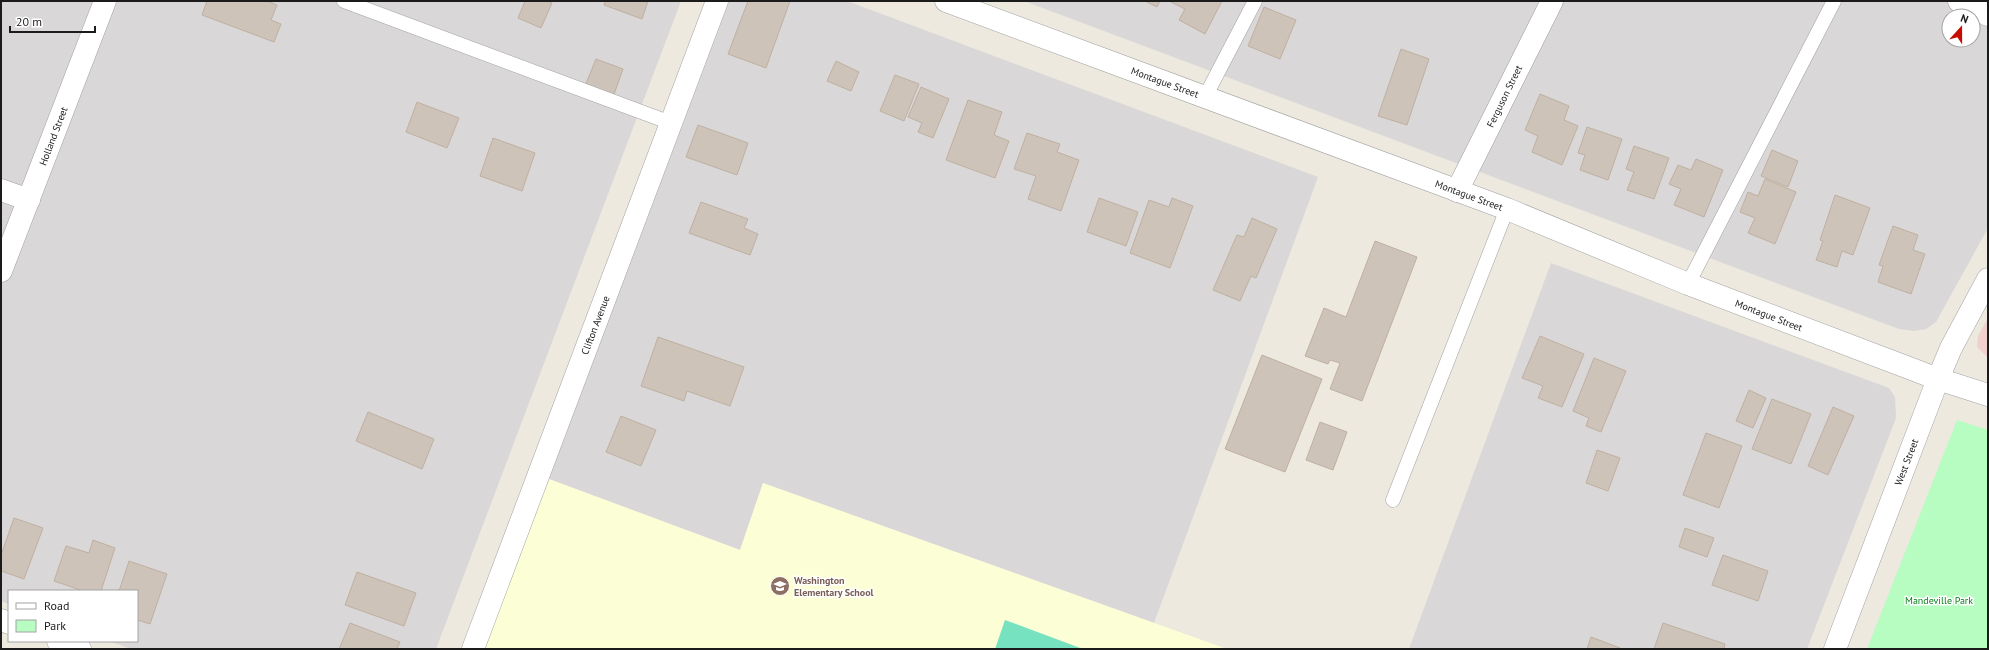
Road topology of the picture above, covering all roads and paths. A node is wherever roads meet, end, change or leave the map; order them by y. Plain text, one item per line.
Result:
1 (105, 1) edge
2 (344, 1) edge
3 (717, 1) edge
4 (1255, 1) edge
5 (1552, 1) edge
6 (1834, 1) edge
7 (1959, 1) edge
8 (951, 2) edge
9 (1988, 15) edge
10 (1205, 97) junction
11 (671, 123) junction
12 (1, 190) edge
13 (1457, 191) junction
14 (29, 200) junction
15 (1507, 209) junction
16 (1, 271) edge
17 (1988, 279) edge
18 (1688, 284) junction
19 (1938, 379) junction
20 (1988, 396) edge
21 (1393, 500) dead end
22 (61, 642) edge
23 (80, 649) edge
24 (473, 649) edge
25 (1835, 649) edge

1 - 14 street, Holland Street
2 - 11 lane
3 - 11 street, Clifton Avenue
4 - 10 lane
5 - 13 street, Ferguson Street
6 - 18 lane
7 - 9 street
8 - 10 street, Montague Street
10 - 13 street, Montague Street
11 - 24 street, Clifton Avenue
12 - 14 street
13 - 15 street, Montague Street
14 - 16 street, Holland Street
15 - 18 street, Montague Street
15 - 21 lane
17 - 19 street, West Street
18 - 19 street, Montague Street
19 - 20 street, Montague Street
19 - 25 street, West Street
22 - 23 street

